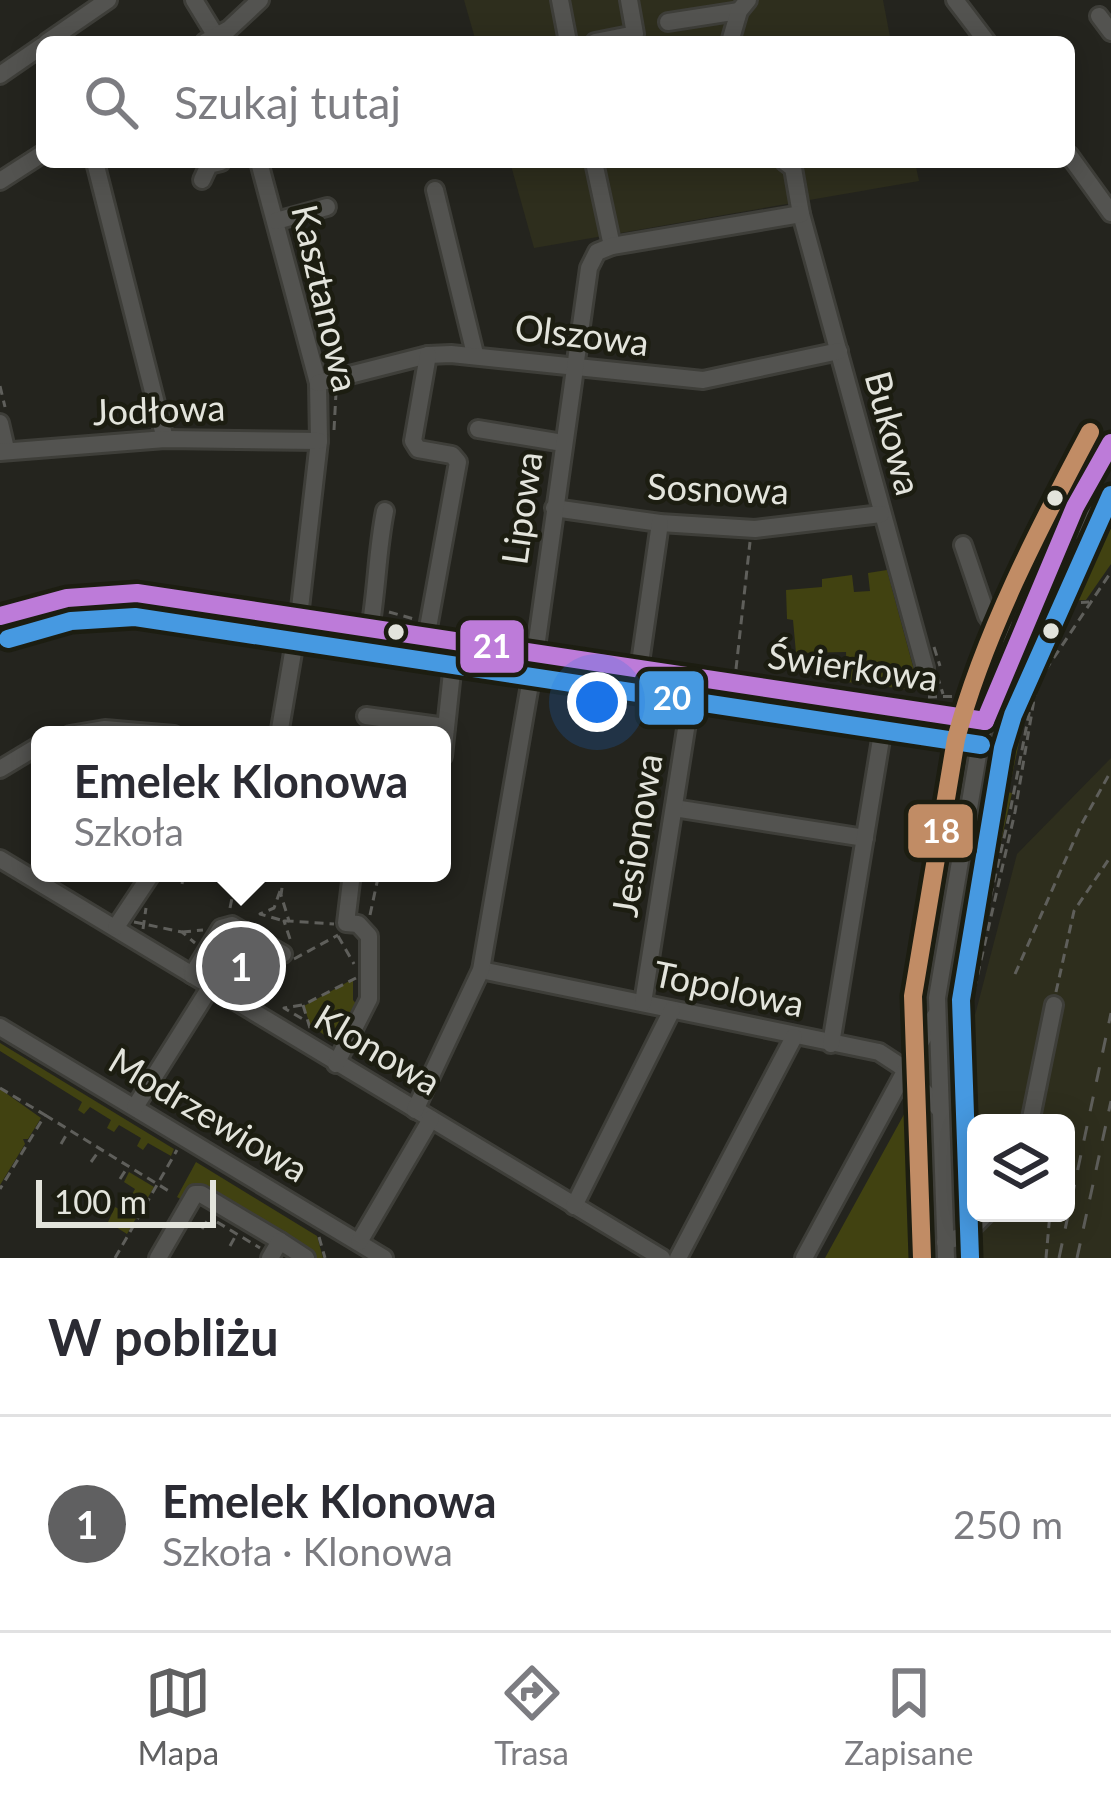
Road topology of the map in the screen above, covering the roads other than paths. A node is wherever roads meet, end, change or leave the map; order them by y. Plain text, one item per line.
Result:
1 (108, 0) edge
2 (194, 0) edge
3 (260, 0) edge
4 (560, 0) edge
5 (629, 0) edge
6 (743, 5) edge
7 (966, 5) edge
8 (1099, 16) dead end
9 (668, 22) dead end
10 (1111, 32) edge
11 (56, 36) edge
12 (211, 36) edge
13 (219, 36) edge
14 (567, 36) edge
15 (625, 36) edge
16 (732, 36) edge
17 (984, 36) edge
18 (36, 50) edge
19 (0, 75) edge
20 (36, 158) edge
21 (1075, 163) edge
22 (97, 168) edge
23 (208, 168) edge
24 (262, 168) edge
25 (595, 168) edge
26 (793, 168) edge
27 (202, 180) dead end
28 (0, 181) edge
29 (435, 190) dead end
30 (327, 208) dead end
31 (1111, 213) edge
32 (801, 214) junction
33 (276, 221) junction
34 (612, 245) junction
35 (839, 351) junction
36 (475, 354) junction
37 (428, 356) junction
38 (575, 365) junction
39 (330, 383) junction
40 (4, 421) edge
41 (478, 430) dead end
42 (165, 439) junction
43 (320, 441) junction
44 (563, 443) junction
45 (1102, 446) edge
46 (3, 450) edge
47 (1084, 489) junction
48 (554, 508) junction
49 (385, 512) dead end
50 (881, 514) junction
51 (1107, 518) edge
52 (660, 523) junction
53 (1060, 543) junction
54 (963, 545) dead end
55 (0, 616) edge
56 (299, 617) junction
57 (370, 629) junction
58 (1019, 638) junction
59 (426, 639) junction
60 (455, 644) junction
61 (535, 655) junction
62 (926, 673) road end
63 (641, 677) junction
64 (694, 678) junction
65 (366, 716) dead end
66 (985, 721) junction
67 (281, 726) edge
68 (439, 726) edge
69 (446, 726) edge
70 (882, 733) dead end
71 (31, 750) edge
72 (0, 769) edge
73 (674, 808) junction
74 (865, 838) junction
75 (0, 859) edge
76 (31, 877) edge
77 (39, 882) edge
78 (146, 882) edge
79 (351, 882) edge
80 (116, 927) junction
81 (291, 956) road end
82 (482, 970) junction
83 (192, 975) junction
84 (211, 986) junction
85 (643, 1004) junction
86 (1054, 1005) road end
87 (672, 1010) junction
88 (937, 1013) junction
89 (0, 1027) edge
90 (794, 1037) junction
91 (832, 1044) junction
92 (336, 1064) junction
93 (905, 1070) junction
94 (135, 1107) junction
95 (940, 1110) junction
96 (423, 1114) junction
97 (1032, 1114) edge
98 (574, 1206) junction
99 (977, 1222) edge
100 (280, 1240) junction
101 (359, 1242) junction
102 (954, 1243) edge
103 (158, 1258) edge
104 (270, 1258) edge
105 (306, 1258) edge
106 (384, 1258) edge
107 (662, 1258) edge
108 (678, 1258) edge
109 (804, 1258) edge

1 - 11 street
2 - 12 street
3 - 13 street
4 - 14 street
5 - 15 street
6 - 9 street
6 - 16 street
7 - 17 street
8 - 10 street
18 - 19 street
20 - 28 street
21 - 31 street
22 - 42 street
23 - 27 street
24 - 33 street, Kasztanowa
25 - 34 street
26 - 32 street, Bukowa
29 - 36 street
30 - 33 street
32 - 34 street
32 - 35 street, Bukowa
33 - 39 street, Kasztanowa
34 - 38 street, Lipowa
35 - 38 street, Olszowa
35 - 50 street, Bukowa
36 - 37 street, Olszowa
36 - 38 street, Olszowa
37 - 39 street, Olszowa
37 - 59 street
38 - 44 street, Lipowa
39 - 43 street, Kasztanowa
40 - 46 street
41 - 44 street
42 - 43 street, Jodłowa
42 - 46 street, Jodłowa
43 - 56 street, Kasztanowa
44 - 48 street, Lipowa
45 - 47 street
47 - 51 street
47 - 53 street
48 - 52 street, Sosnowa
48 - 61 street, Lipowa
49 - 57 street
50 - 52 street, Sosnowa
50 - 62 street, Bukowa
51 - 53 street
52 - 63 street
53 - 58 street
54 - 58 street
55 - 56 street, Świerkowa
56 - 57 street, Świerkowa
56 - 67 street, Kasztanowa
57 - 59 street, Świerkowa
58 - 66 street
59 - 60 street, Świerkowa
60 - 61 street, Świerkowa
60 - 69 street
61 - 63 street, Świerkowa
61 - 82 street, Lipowa
63 - 64 street, Świerkowa
64 - 66 street, Świerkowa
64 - 73 street, Jesionowa
65 - 68 street
66 - 88 street
70 - 74 street
71 - 72 street
73 - 74 street
73 - 85 street, Jesionowa
74 - 91 street
75 - 76 street, Klonowa
77 - 80 street, Klonowa
78 - 80 street
79 - 92 street
80 - 83 street, Klonowa
81 - 83 street
82 - 85 street, Topolowa
82 - 96 street, Lipowa
83 - 84 street, Klonowa
84 - 92 street, Klonowa
84 - 94 street
85 - 87 street, Topolowa
86 - 97 street
87 - 90 street, Topolowa
87 - 98 street
88 - 93 street
88 - 95 street
89 - 94 street, Modrzewiowa
90 - 91 street, Topolowa
90 - 108 street
91 - 93 street, Topolowa
92 - 96 street, Klonowa
93 - 95 street, Topolowa
93 - 109 street
94 - 101 street, Modrzewiowa
95 - 102 street
96 - 98 street, Klonowa
96 - 101 street, Lipowa
98 - 107 street, Klonowa
99 - 102 street
100 - 103 street
100 - 104 street
100 - 105 street
101 - 106 street, Modrzewiowa

